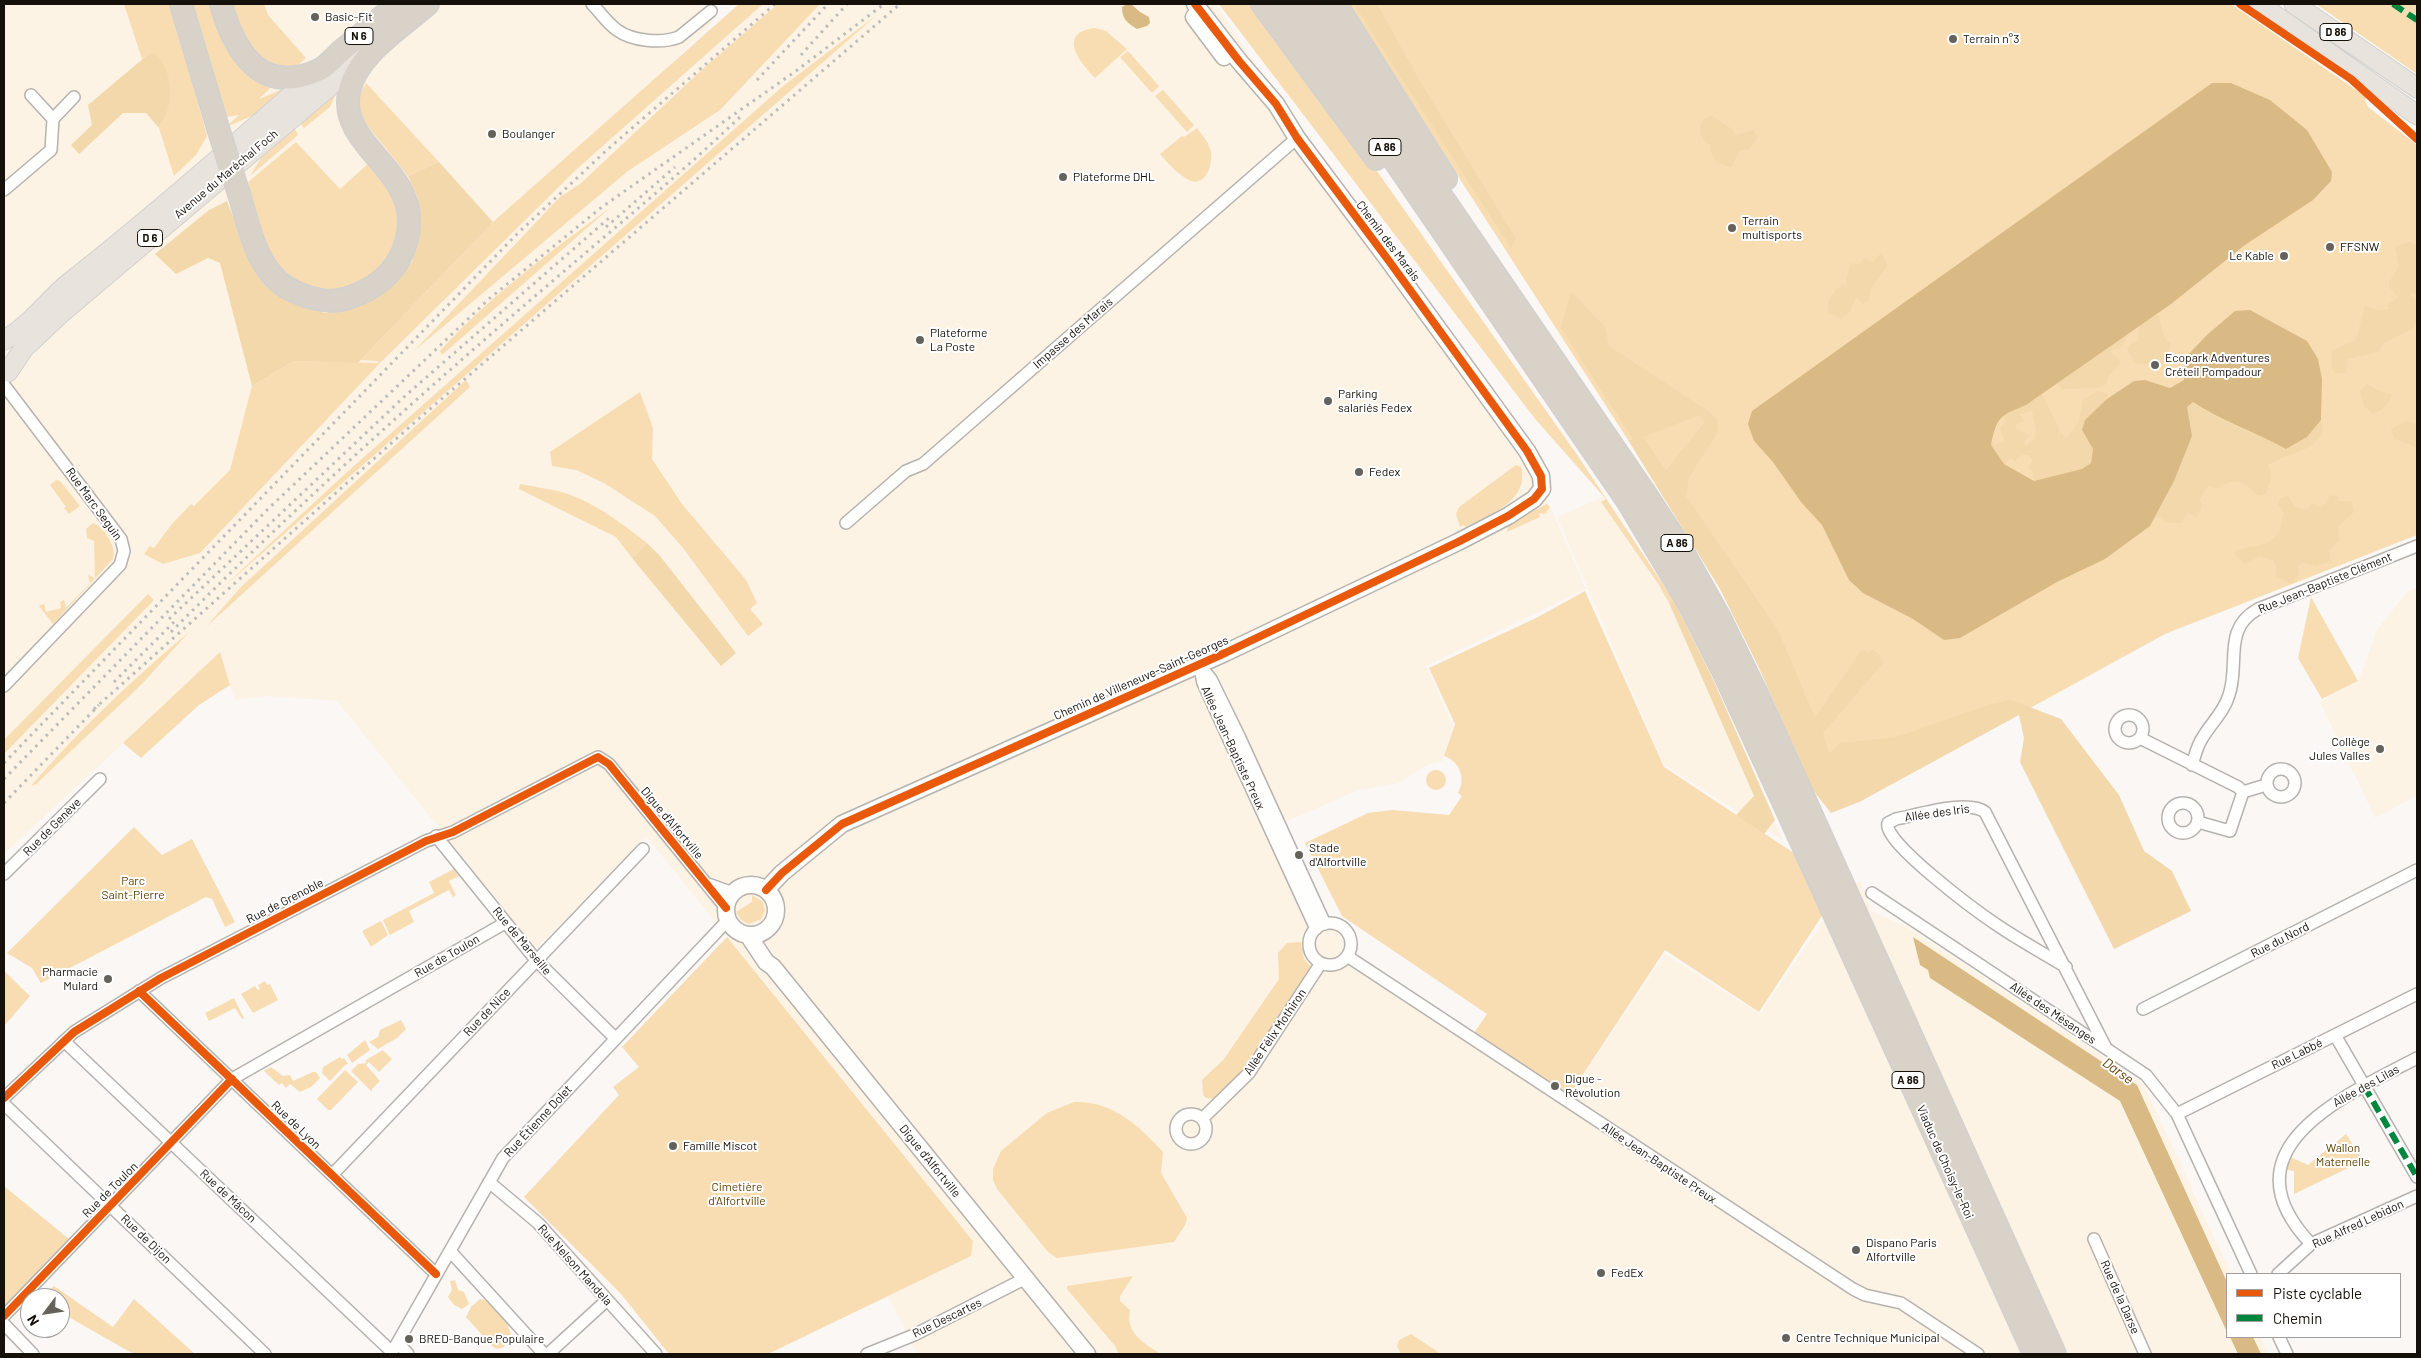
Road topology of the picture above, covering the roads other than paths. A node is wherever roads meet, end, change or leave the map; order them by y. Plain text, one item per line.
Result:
1 (181, 4) edge
2 (221, 4) edge
3 (397, 4) edge
4 (428, 4) edge
5 (592, 4) edge
6 (1187, 4) edge
7 (1196, 4) edge
8 (1262, 4) edge
9 (1287, 4) edge
10 (1310, 4) edge
11 (1336, 4) edge
12 (2259, 4) edge
13 (2294, 4) edge
14 (711, 11) dead end
15 (365, 58) junction
16 (322, 68) junction
17 (2417, 88) edge
18 (31, 95) dead end
19 (74, 97) dead end
20 (294, 105) junction
21 (2417, 115) edge
22 (53, 119) junction
23 (1293, 132) junction
24 (4, 190) edge
25 (1490, 284) junction
26 (4, 340) edge
27 (4, 353) edge
28 (5, 379) edge
29 (1534, 498) joint
30 (846, 524) dead end
31 (2417, 546) edge
32 (1199, 664) junction
33 (4, 686) edge
34 (2140, 738) dead end
35 (598, 757) joint
36 (2192, 765) junction
37 (100, 779) dead end
38 (2266, 785) dead end
39 (2243, 792) junction
40 (2198, 822) dead end
41 (436, 836) junction
42 (643, 849) dead end
43 (2417, 870) edge
44 (4, 874) edge
45 (708, 884) junction
46 (766, 890) junction
47 (733, 893) junction
48 (1872, 893) dead end
49 (727, 914) junction
50 (505, 923) junction
51 (1320, 926) junction
52 (770, 927) junction
53 (748, 935) junction
54 (1347, 956) junction
55 (536, 960) junction
56 (1321, 963) junction
57 (773, 967) junction
58 (2066, 967) junction
59 (139, 991) junction
60 (2417, 994) edge
61 (2143, 1009) dead end
62 (2335, 1035) junction
63 (615, 1038) junction
64 (64, 1041) junction
65 (2106, 1048) junction
66 (2417, 1058) edge
67 (232, 1079) junction
68 (2364, 1086) junction
69 (4, 1098) edge
70 (4, 1104) edge
71 (2177, 1114) junction
72 (1203, 1118) dead end
73 (172, 1143) junction
74 (332, 1175) junction
75 (2417, 1177) edge
76 (489, 1182) junction
77 (2417, 1196) edge
78 (110, 1205) junction
79 (2094, 1239) dead end
80 (2311, 1244) junction
81 (450, 1251) junction
82 (2251, 1273) edge
83 (2279, 1273) edge
84 (436, 1274) junction
85 (1026, 1278) junction
86 (607, 1300) junction
87 (4, 1316) edge
88 (4, 1324) edge
89 (2279, 1338) edge
90 (394, 1350) edge
91 (33, 1354) edge
92 (266, 1354) edge
93 (408, 1354) edge
94 (546, 1354) edge
95 (656, 1354) edge
96 (866, 1354) edge
97 (1087, 1354) edge
98 (1978, 1354) edge
99 (2034, 1354) edge
100 (2055, 1354) edge
101 (2145, 1354) edge
102 (2287, 1354) edge

1 - 15 highway, bridge
2 - 16 highway
3 - 16 highway, Avenue du Maréchal Foch / N 6
4 - 15 highway, Avenue du Maréchal Foch / N 6
5 - 14 street
6 - 23 street, Chemin des Marais
7 - 23 street, Chemin des Marais
8 - 25 highway
9 - 25 highway, A 86
10 - 25 highway, A 86
11 - 25 highway
12 - 21 main road, D 86
13 - 17 main road, D 86
15 - 20 main road, Avenue du Maréchal Foch / N 6
16 - 20 main road, Avenue du Maréchal Foch / N 6
18 - 22 street
19 - 22 street
20 - 26 main road, Avenue du Maréchal Foch / D 6
20 - 28 main road, Avenue du Maréchal Foch / D 6
22 - 24 street
23 - 29 street, Chemin des Marais
23 - 30 street, Impasse des Marais
25 - 99 highway, Viaduc de Choisy-le-Roi / A 86
25 - 100 highway, Viaduc de Choisy-le-Roi / A 86
27 - 28 main road
28 - 33 street, Rue Marc Seguin
29 - 32 street, Chemin de Villeneuve-Saint-Georges
31 - 36 street, Rue Jean-Baptiste Clément
32 - 46 street, Chemin de Villeneuve-Saint-Georges
32 - 51 street, Allée Jean-Baptiste Preux
34 - 36 street
35 - 41 street, Rue de Grenoble
35 - 45 street, Digue d'Alfortville
36 - 39 street
37 - 44 street, Rue de Genève
38 - 39 street
39 - 40 street
41 - 50 street, Rue de Marseille
41 - 59 street, Rue de Grenoble
42 - 55 street, Rue de Nice
43 - 61 street, Rue du Nord
45 - 47 street
45 - 49 street, Digue d'Alfortville
46 - 47 street
46 - 52 street
47 - 49 street
48 - 65 street, Allée des Mésanges
49 - 53 street
49 - 63 street, Rue Étienne Dolet
50 - 55 street, Rue de Marseille
50 - 67 street, Rue de Toulon
51 - 54 street
51 - 56 street
52 - 53 street
52 - 57 street
53 - 57 street, Digue d'Alfortville
54 - 56 street
54 - 98 street, Allée Jean-Baptiste Preux
55 - 63 street, Rue de Marseille
55 - 74 street, Rue de Nice
56 - 72 street, Allée Félix Mothiron
57 - 85 street, Digue d'Alfortville
58 - 58 street, Allée des Iris
58 - 65 street, Allée des Iris
59 - 64 street, Rue de Grenoble
59 - 67 street, Rue de Lyon
60 - 62 street, Rue Labbé
62 - 68 street
62 - 71 street, Rue Labbé
63 - 76 street, Rue Étienne Dolet
64 - 69 street, Rue de Grenoble
64 - 73 street, Rue de Mâcon
65 - 71 street, Allée des Mésanges
66 - 68 street, Allée des Lilas
67 - 73 street, Rue de Toulon
67 - 74 street, Rue de Lyon
68 - 75 street
68 - 80 street, Allée des Lilas
70 - 78 street, Rue de Dijon
71 - 82 street, Allée des Mésanges
73 - 78 street, Rue de Toulon
73 - 90 street, Rue de Mâcon
74 - 84 street, Rue de Lyon
76 - 81 street, Rue Étienne Dolet
76 - 86 street, Rue Nelson Mandela
77 - 80 street, Rue Alfred Lebidon
78 - 87 street, Rue de Toulon
78 - 92 street, Rue de Dijon
79 - 101 street, Rue de la Darse
80 - 83 street, Rue Alfred Lebidon
81 - 84 street, Rue Étienne Dolet
81 - 94 street
84 - 90 street, Rue Étienne Dolet
85 - 96 street, Rue Descartes
85 - 97 street, Digue d'Alfortville
86 - 94 street
86 - 95 street, Rue Nelson Mandela
88 - 91 street
89 - 102 street
90 - 93 street, Rue de Mâcon

